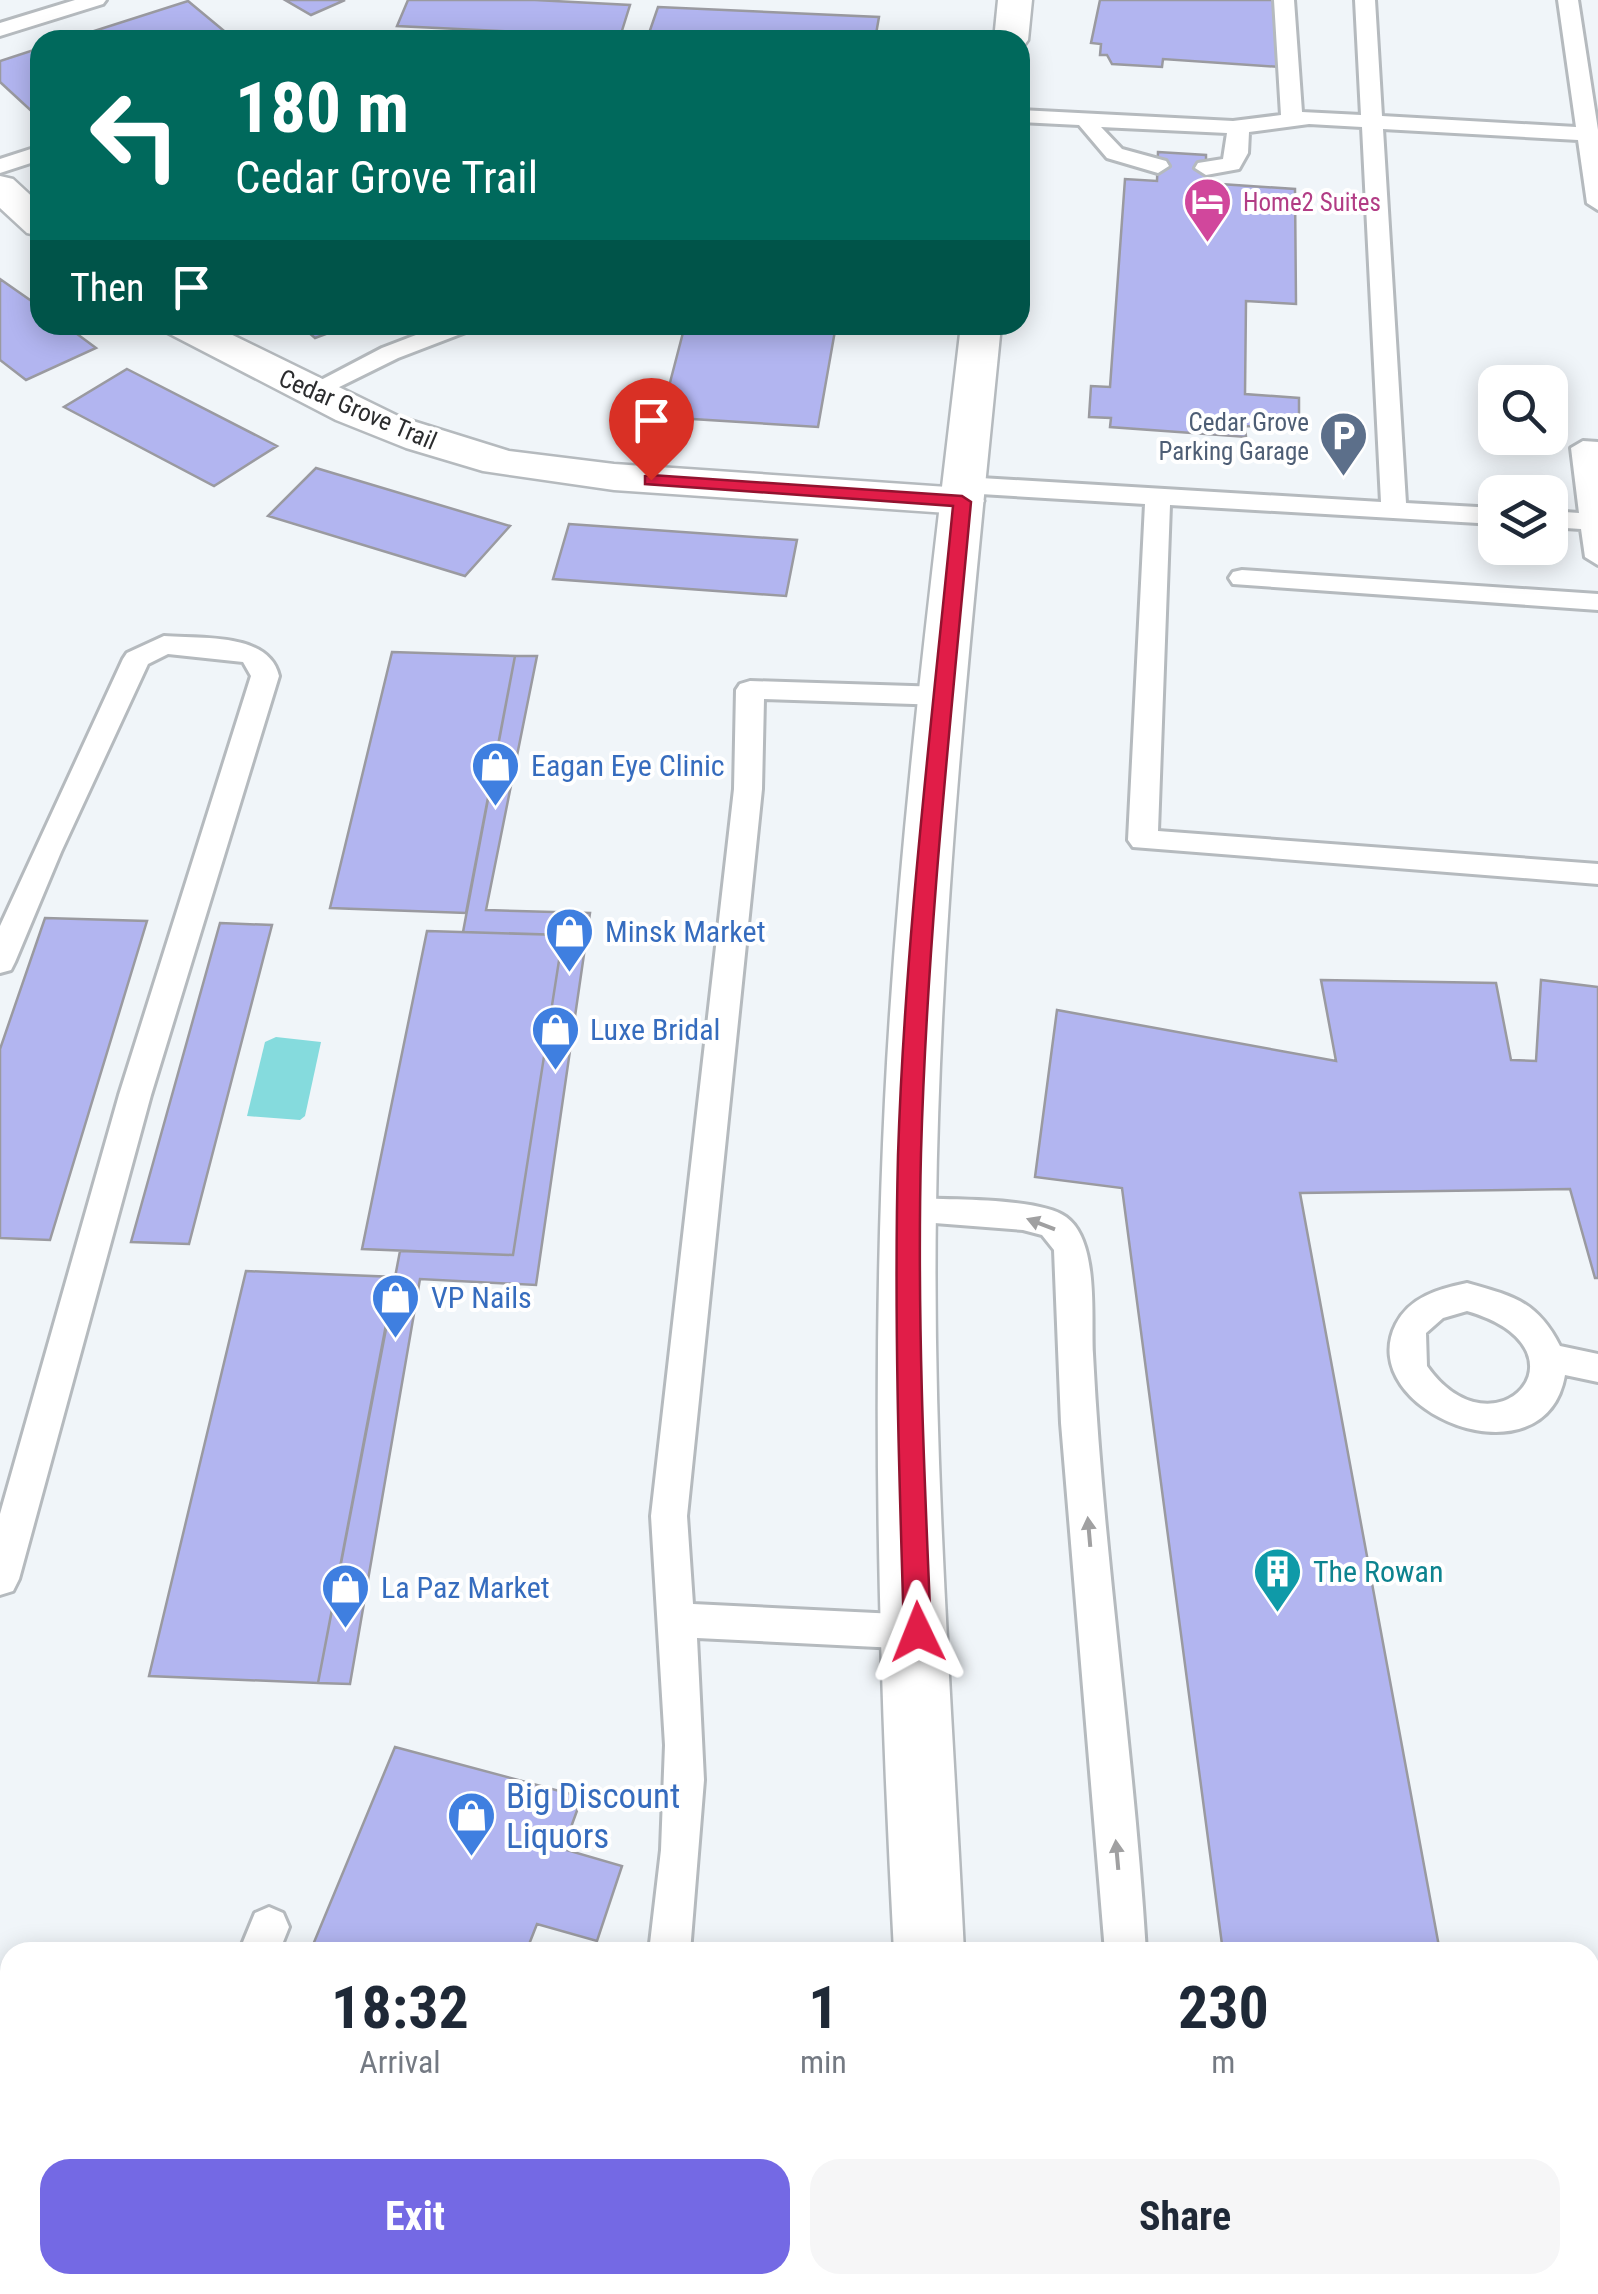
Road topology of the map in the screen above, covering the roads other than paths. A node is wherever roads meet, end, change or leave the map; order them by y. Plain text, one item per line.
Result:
1 (96, 0) edge
2 (1015, 0) edge
3 (1284, 0) edge
4 (1365, 0) edge
5 (1568, 0) edge
6 (0, 30) edge
7 (1012, 30) edge
8 (1030, 116) edge
9 (1086, 119) junction
10 (1292, 119) junction
11 (1372, 122) junction
12 (1238, 126) junction
13 (1589, 134) junction
14 (30, 156) edge
15 (0, 166) edge
16 (1158, 166) dead end
17 (1206, 168) dead end
18 (0, 188) edge
19 (1598, 203) edge
20 (30, 216) edge
21 (201, 335) edge
22 (437, 335) edge
23 (980, 335) edge
24 (310, 392) junction
25 (1598, 448) edge
26 (963, 493) junction
27 (1158, 497) junction
28 (1394, 511) junction
29 (1478, 515) edge
30 (1568, 521) edge
31 (1594, 522) junction
32 (1598, 557) edge
33 (1242, 578) dead end
34 (1598, 602) edge
35 (943, 696) junction
36 (1598, 874) edge
37 (0, 962) edge
38 (908, 1211) junction
39 (1559, 1360) dead end
40 (1598, 1368) edge
41 (0, 1580) edge
42 (676, 1620) junction
43 (918, 1632) junction
44 (670, 1942) edge
45 (929, 1942) edge
46 (1125, 1942) edge

1 - 6 lane
2 - 7 street
3 - 10 lane
4 - 11 lane
5 - 13 lane
8 - 9 lane
9 - 12 lane
9 - 16 lane
10 - 11 lane
10 - 12 lane
11 - 13 lane
11 - 28 lane
12 - 17 lane
13 - 19 lane
14 - 15 lane
18 - 20 street
21 - 24 street, Cedar Grove Trail
22 - 24 lane
23 - 26 street
24 - 26 street, Cedar Grove Trail
25 - 31 lane
26 - 27 lane
26 - 35 street
27 - 28 lane
27 - 36 lane
28 - 29 lane
30 - 31 lane
31 - 32 lane
33 - 34 lane
35 - 38 street
35 - 42 lane
37 - 41 lane
38 - 43 street
46 -> 38 lane
39 - 40 lane
42 - 43 lane
42 - 44 lane
43 - 45 street

